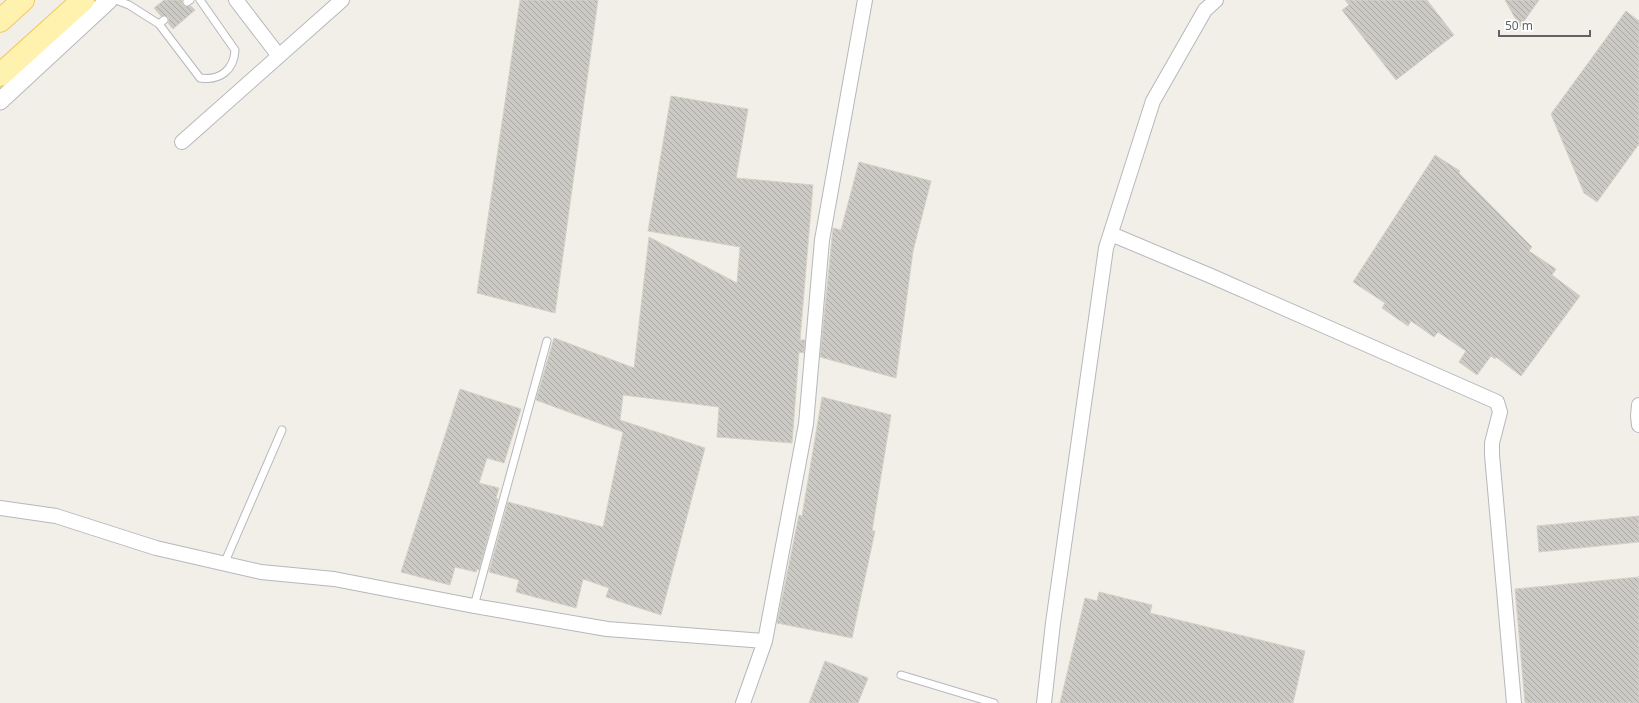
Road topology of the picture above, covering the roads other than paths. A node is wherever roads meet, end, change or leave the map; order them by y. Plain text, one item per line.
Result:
1 (23, 0) edge
2 (109, 0) edge
3 (116, 0) edge
4 (200, 0) edge
5 (236, 0) edge
6 (342, 0) edge
7 (865, 0) edge
8 (1216, 0) edge
9 (87, 8) edge
10 (0, 21) edge
11 (279, 56) junction
12 (0, 75) edge
13 (0, 101) edge
14 (182, 142) dead end
15 (1111, 234) junction
16 (547, 340) dead end
17 (1639, 405) edge
18 (1639, 425) edge
19 (282, 430) dead end
20 (0, 508) edge
21 (224, 564) junction
22 (474, 606) junction
23 (766, 641) junction
24 (901, 674) dead end
25 (743, 703) edge
26 (994, 703) edge
27 (1044, 703) edge
28 (1514, 703) edge

1 - 10 main road
2 - 9 street
3 - 4 lane
5 - 11 street
6 - 11 street
7 - 23 street
8 - 15 street
9 - 12 main road
9 - 13 street
11 - 14 street
15 - 27 street
15 - 28 street
16 - 22 lane
17 - 18 street
19 - 21 lane
20 - 21 street
21 - 22 street
22 - 23 street
23 - 25 street
24 - 26 lane

